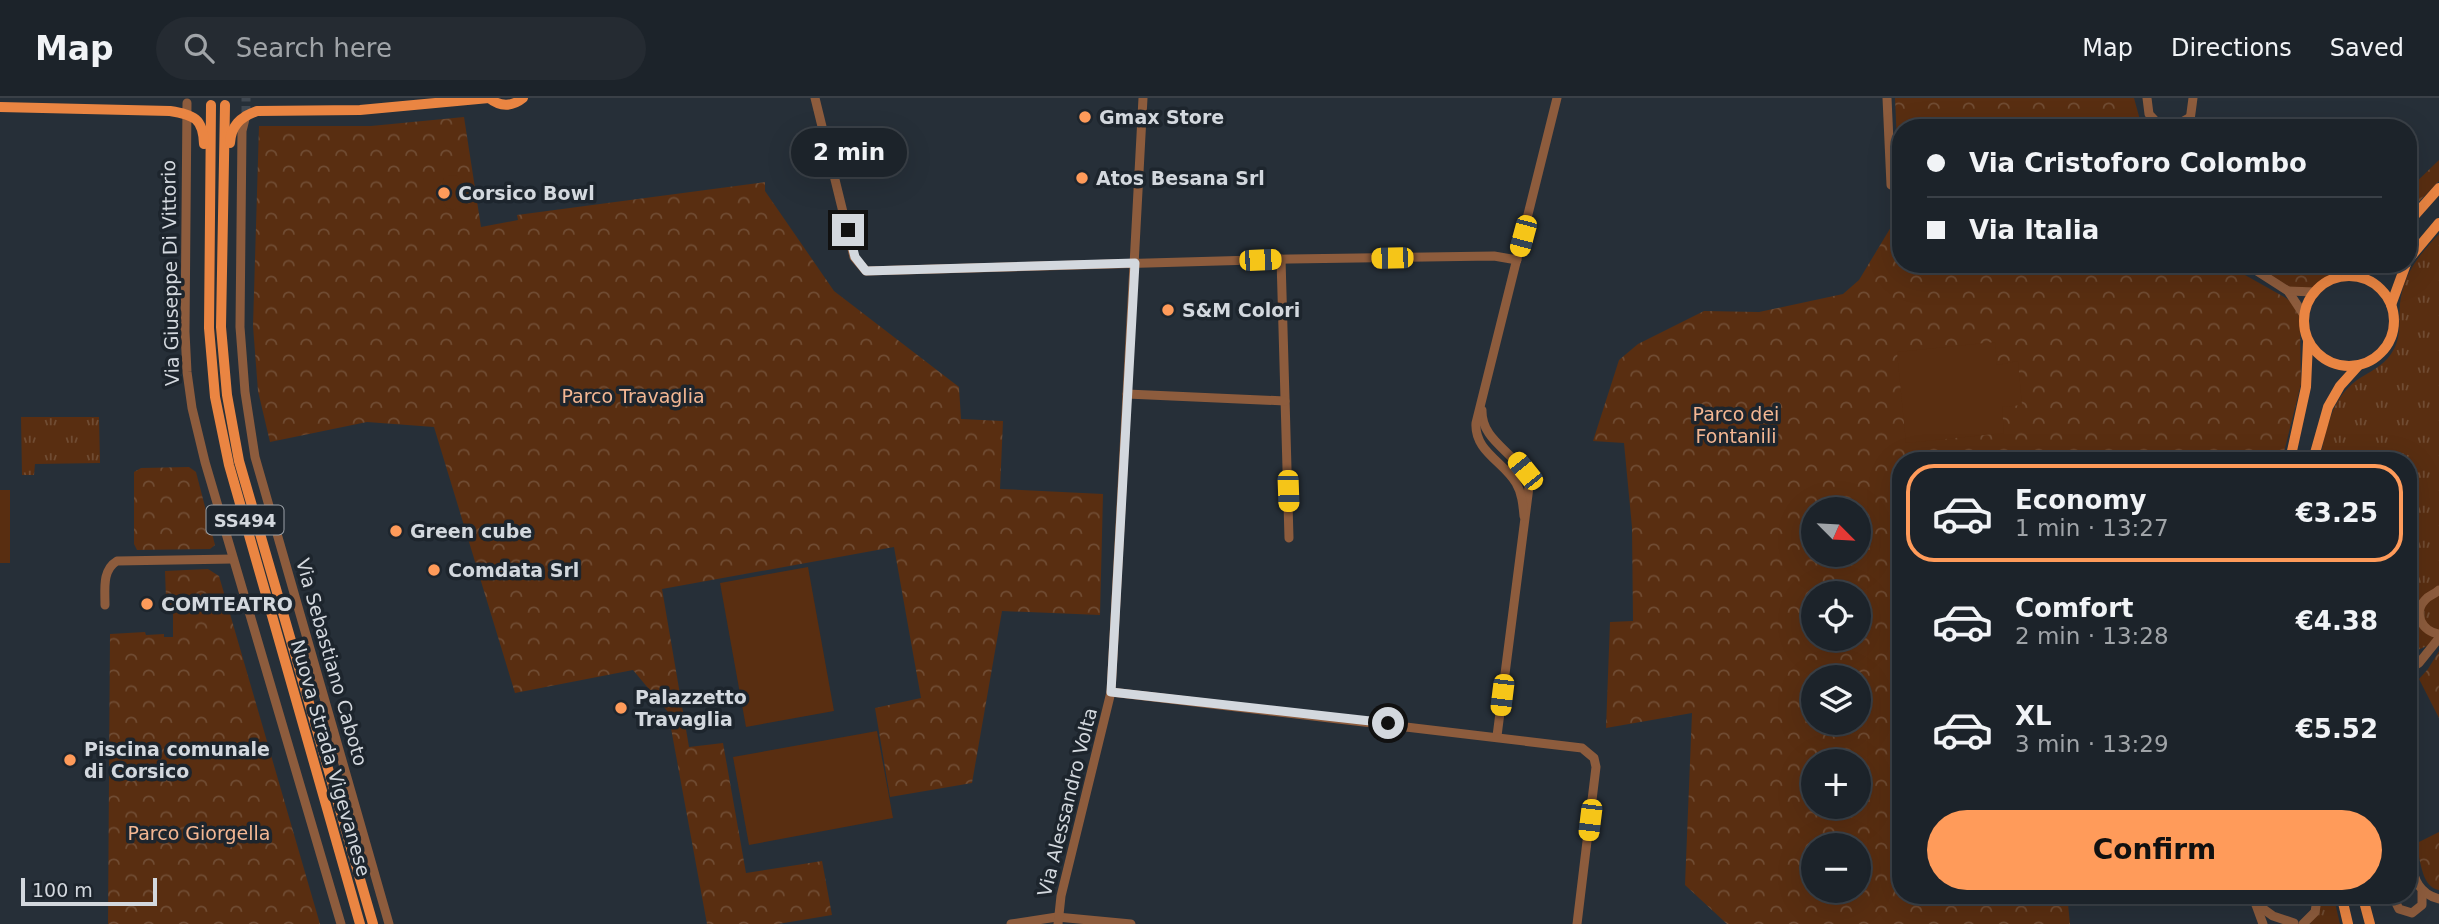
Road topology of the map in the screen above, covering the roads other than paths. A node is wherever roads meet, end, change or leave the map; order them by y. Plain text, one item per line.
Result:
1 (489, 98) edge
2 (523, 98) edge
3 (815, 98) edge
4 (1143, 98) edge
5 (1557, 98) edge
6 (1887, 98) edge
7 (2147, 98) edge
8 (2193, 98) edge
9 (211, 104) dead end
10 (225, 105) dead end
11 (0, 107) edge
12 (186, 109) junction
13 (246, 115) junction
14 (2154, 119) edge
15 (2190, 119) edge
16 (1891, 185) dead end
17 (2439, 188) edge
18 (2417, 213) edge
19 (2439, 223) edge
20 (2417, 250) edge
21 (1281, 259) junction
22 (1517, 260) junction
23 (1135, 263) junction
24 (2260, 273) edge
25 (2351, 273) edge
26 (2403, 273) edge
27 (2346, 276) junction
28 (210, 278) junction
29 (222, 279) junction
30 (2288, 291) junction
31 (2315, 292) junction
32 (2391, 305) junction
33 (2304, 315) junction
34 (2308, 342) junction
35 (2358, 366) junction
36 (1127, 394) junction
37 (1285, 401) junction
38 (1483, 401) junction
39 (2292, 452) edge
40 (2315, 452) edge
41 (1524, 516) junction
42 (1289, 538) dead end
43 (233, 559) junction
44 (2438, 593) edge
45 (105, 605) dead end
46 (2417, 623) edge
47 (2424, 627) junction
48 (2439, 636) edge
49 (2425, 653) junction
50 (2417, 664) edge
51 (1111, 692) junction
52 (1497, 736) junction
53 (2417, 881) edge
54 (2417, 889) edge
55 (2420, 890) junction
56 (2439, 899) edge
57 (2256, 904) edge
58 (2260, 904) edge
59 (2316, 904) edge
60 (2343, 904) edge
61 (2365, 904) edge
62 (2396, 904) edge
63 (1058, 920) edge
64 (341, 924) edge
65 (360, 924) edge
66 (373, 924) edge
67 (389, 924) edge
68 (1011, 924) edge
69 (1131, 924) edge
70 (1577, 924) edge
71 (2263, 924) edge
72 (2297, 924) edge
73 (2348, 924) edge
74 (2370, 924) edge

1 - 2 main road
1 - 13 main road
3 - 23 street
4 - 23 street, Via Alessandro Volta
5 - 22 street
6 - 16 street
7 - 14 street
8 - 15 street
9 - 28 main road, Nuova Strada Vigevanese / SS494
10 - 29 main road, Nuova Strada Vigevanese / SS494
11 - 12 main road
12 - 28 main road
12 - 43 street, Via Giuseppe Di Vittorio
13 - 29 main road
13 - 67 street, Via Sebastiano Caboto
17 - 18 main road
19 - 20 main road
21 - 22 street
21 - 23 street
21 - 37 street
22 - 38 street
23 - 36 street, Via Alessandro Volta
24 - 30 street
25 - 27 main road
26 - 32 main road
27 - 31 main road
27 - 32 main road
28 - 65 main road, Nuova Strada Vigevanese / SS494
29 - 66 main road, Nuova Strada Vigevanese / SS494
30 - 31 street
30 - 33 street
31 - 33 main road
32 - 35 main road
33 - 34 main road
34 - 35 main road
34 - 39 main road
35 - 40 main road
36 - 37 street
36 - 51 street, Via Alessandro Volta
37 - 42 street
38 - 41 street
38 - 41 street
41 - 52 street
43 - 45 street
43 - 64 street, Via Giuseppe Di Vittorio
44 - 47 street
46 - 47 street
47 - 48 street
47 - 49 street
48 - 49 street
49 - 50 street
51 - 52 street
51 - 63 street, Via Alessandro Volta
52 - 70 street
53 - 55 street
54 - 55 street
55 - 56 street
55 - 62 street
57 - 71 street
58 - 72 street
59 - 72 street
60 - 73 main road
61 - 74 main road
63 - 68 street
63 - 69 street

